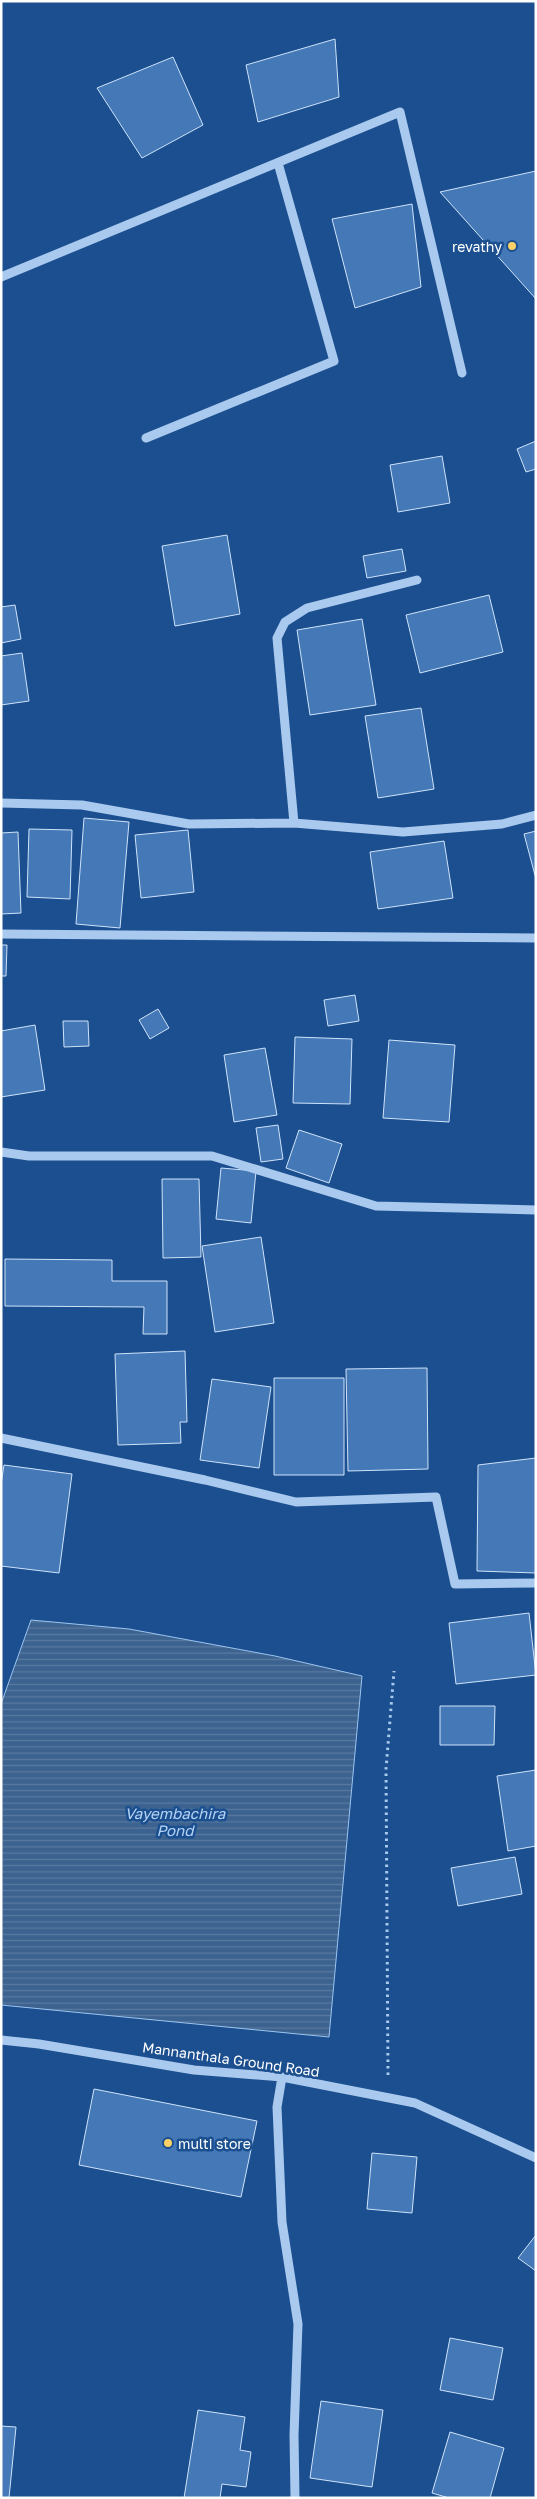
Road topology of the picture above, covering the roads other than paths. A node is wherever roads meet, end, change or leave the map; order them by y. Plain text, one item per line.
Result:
1 (278, 163) junction
2 (1, 277) edge
3 (462, 373) dead end
4 (146, 438) dead end
5 (418, 580) dead end
6 (1, 803) edge
7 (536, 815) edge
8 (294, 823) junction
9 (1, 934) edge
10 (536, 938) edge
11 (1, 1152) edge
12 (536, 1210) edge
13 (1, 1438) edge
14 (536, 1583) edge
15 (1, 2040) edge
16 (282, 2077) junction
17 (536, 2158) edge
18 (295, 2498) edge

1 - 2 street
1 - 3 street
1 - 4 street
5 - 8 street
6 - 8 street
7 - 8 street
9 - 10 street
11 - 12 street
13 - 14 street
15 - 16 street, Mannanthala Ground Road
16 - 17 street, Mannanthala Ground Road
16 - 18 street

